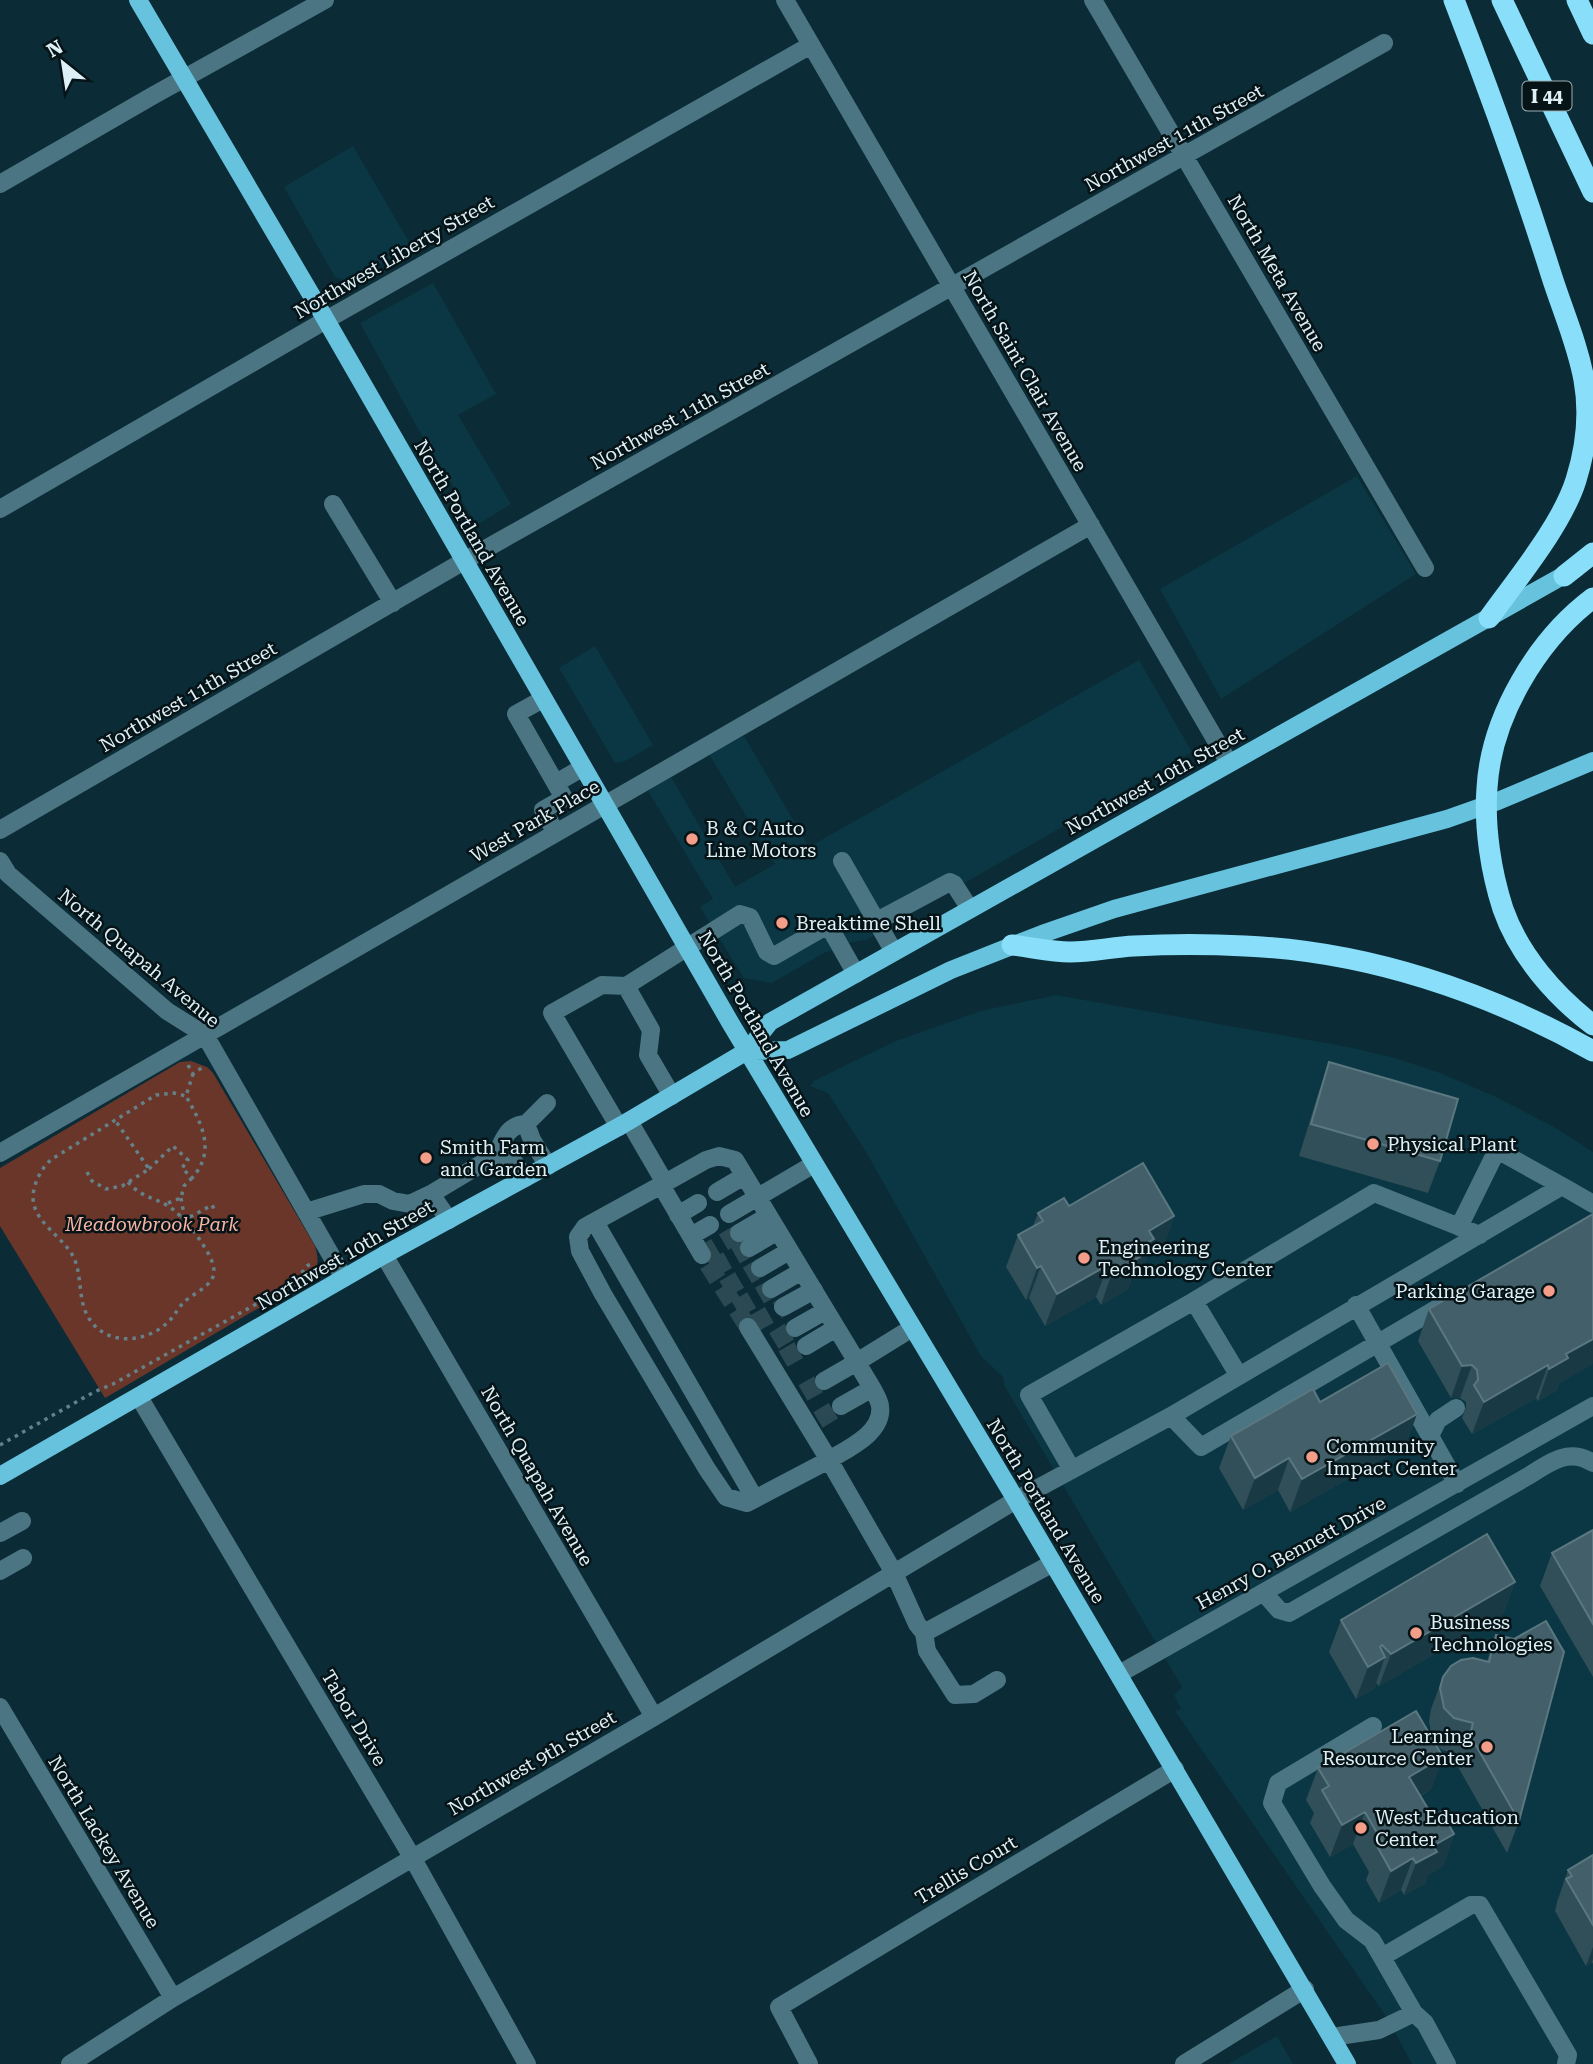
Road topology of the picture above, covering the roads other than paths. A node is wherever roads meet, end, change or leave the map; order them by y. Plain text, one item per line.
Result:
1 (138, 0) edge
2 (325, 0) edge
3 (785, 0) edge
4 (1093, 0) edge
5 (1454, 0) edge
6 (1502, 0) edge
7 (1577, 0) edge
8 (1593, 34) edge
9 (1384, 43) dead end
10 (811, 46) junction
11 (183, 79) junction
12 (1184, 157) junction
13 (0, 184) edge
14 (1593, 192) edge
15 (951, 287) junction
16 (326, 320) junction
17 (332, 504) dead end
18 (0, 509) edge
19 (1091, 525) junction
20 (1593, 553) edge
21 (1593, 559) edge
22 (464, 561) junction
23 (1425, 568) dead end
24 (1564, 576) junction
25 (1593, 598) edge
26 (393, 603) junction
27 (1489, 618) junction
28 (543, 699) junction
29 (1593, 761) edge
30 (1229, 763) junction
31 (583, 768) junction
32 (556, 783) junction
33 (604, 806) junction
34 (0, 830) edge
35 (556, 833) junction
36 (842, 860) dead end
37 (0, 861) edge
38 (970, 909) junction
39 (877, 921) junction
40 (1012, 945) junction
41 (686, 947) junction
42 (894, 952) junction
43 (856, 974) junction
44 (626, 986) junction
45 (1593, 1025) edge
46 (205, 1035) junction
47 (747, 1051) junction
48 (1593, 1051) edge
49 (672, 1096) junction
50 (547, 1103) dead end
51 (526, 1124) junction
52 (624, 1124) junction
53 (0, 1153) edge
54 (496, 1155) junction
55 (814, 1164) junction
56 (548, 1166) junction
57 (744, 1176) junction
58 (525, 1178) junction
59 (663, 1184) junction
60 (1562, 1186) junction
61 (717, 1192) dead end
62 (431, 1194) junction
63 (757, 1198) junction
64 (698, 1203) dead end
65 (1593, 1204) edge
66 (306, 1212) junction
67 (729, 1214) tunnel mouth
68 (678, 1215) junction
69 (449, 1220) junction
70 (595, 1222) junction
71 (773, 1223) junction
72 (710, 1225) dead end
73 (1459, 1227) junction
74 (1480, 1235) junction
75 (691, 1236) junction
76 (744, 1240) tunnel mouth
77 (789, 1251) junction
78 (384, 1255) junction
79 (702, 1255) dead end
80 (760, 1268) tunnel mouth
81 (802, 1271) junction
82 (344, 1278) junction
83 (771, 1289) tunnel mouth
84 (814, 1290) junction
85 (1461, 1294) edge
86 (1194, 1301) junction
87 (1356, 1305) junction
88 (783, 1307) tunnel mouth
89 (825, 1311) junction
90 (747, 1327) tunnel mouth
91 (795, 1328) tunnel mouth
92 (836, 1328) junction
93 (912, 1328) junction
94 (1377, 1344) junction
95 (806, 1346) tunnel mouth
96 (857, 1362) junction
97 (1239, 1376) junction
98 (824, 1381) tunnel mouth
99 (871, 1389) junction
100 (139, 1397) junction
101 (841, 1406) tunnel mouth
102 (1593, 1406) edge
103 (1456, 1408) dead end
104 (1171, 1416) junction
105 (1430, 1436) junction
106 (829, 1460) junction
107 (1593, 1461) edge
108 (1072, 1470) junction
109 (0, 1476) edge
110 (1457, 1483) junction
111 (755, 1499) junction
112 (1016, 1500) junction
113 (22, 1521) dead end
114 (1, 1531) edge
115 (23, 1558) dead end
116 (1054, 1563) junction
117 (0, 1571) edge
118 (894, 1573) junction
119 (1264, 1593) junction
120 (924, 1633) junction
121 (1119, 1674) junction
122 (996, 1681) dead end
123 (0, 1707) edge
124 (654, 1717) junction
125 (1373, 1726) dead end
126 (1175, 1769) junction
127 (412, 1857) junction
128 (1381, 1957) junction
129 (1305, 1989) junction
130 (173, 1997) junction
131 (1414, 2013) junction
132 (1332, 2037) junction
133 (70, 2064) edge
134 (527, 2064) edge
135 (809, 2064) edge
136 (1184, 2064) edge
137 (1347, 2064) edge
138 (1447, 2064) edge
139 (1566, 2064) edge

1 - 11 main road, North Portland Avenue
2 - 11 street
3 - 10 street, North Saint Clair Avenue
4 - 12 street, North Meta Avenue
5 - 27 highway
6 - 14 highway, I 44
7 - 8 highway
9 - 12 street, Northwest 11th Street
10 - 15 street, North Saint Clair Avenue
10 - 16 street, Northwest Liberty Street
11 - 13 street
11 - 16 main road, North Portland Avenue
12 - 15 street, Northwest 11th Street
12 - 23 street, North Meta Avenue
15 - 19 street, North Saint Clair Avenue
15 - 22 street, Northwest 11th Street
16 - 18 street, Northwest Liberty Street
16 - 22 main road, North Portland Avenue
17 - 26 street
19 - 30 street, North Saint Clair Avenue
19 - 33 street, West Park Place
20 - 24 highway
21 - 24 main road, Northwest 10th Street
22 - 26 street, Northwest 11th Street
22 - 28 main road, North Portland Avenue
24 - 27 main road, Northwest 10th Street
25 - 45 highway
26 - 34 street, Northwest 11th Street
27 - 30 main road, Northwest 10th Street
28 - 31 main road, North Portland Avenue
28 - 32 street
29 - 40 main road, Northwest 10th Street
30 - 38 main road, Northwest 10th Street
31 - 32 street
31 - 33 main road, North Portland Avenue
32 - 35 street
33 - 35 street, West Park Place
33 - 41 main road, North Portland Avenue
35 - 46 street, West Park Place
36 - 39 street
37 - 46 street, North Quapah Avenue
38 - 39 street
38 - 42 main road, Northwest 10th Street
39 - 42 street
40 - 47 main road, Northwest 10th Street
40 - 48 highway
41 - 43 street
41 - 44 street
41 - 47 main road, North Portland Avenue
42 - 43 main road, Northwest 10th Street
43 - 47 main road, Northwest 10th Street
44 - 49 street
44 - 52 street
46 - 53 street, West Park Place
46 - 66 street, North Quapah Avenue
47 - 49 main road, Northwest 10th Street
47 - 55 main road, North Portland Avenue
49 - 52 main road, Northwest 10th Street
50 - 51 street
51 - 54 street
51 - 56 street
52 - 56 main road, Northwest 10th Street
52 - 59 street
54 - 58 street
54 - 62 street
55 - 63 street
55 - 93 main road, North Portland Avenue
56 - 58 main road, Northwest 10th Street
57 - 59 street
57 - 61 street
57 - 63 street
58 - 69 main road, Northwest 10th Street
59 - 68 street
59 - 70 street
60 - 65 street
60 - 73 street
60 - 74 street, Northwest 9th Street
62 - 66 street
62 - 69 street
63 - 67 street
63 - 71 street
64 - 68 street
66 - 82 street, North Quapah Avenue
68 - 75 street
69 - 78 main road, Northwest 10th Street
70 - 111 street
70 - 111 street
71 - 76 street
71 - 77 street
72 - 75 street
73 - 74 street
73 - 86 street
74 - 87 street, Northwest 9th Street
75 - 79 street
77 - 80 street
77 - 81 street
78 - 82 main road, Northwest 10th Street
78 - 124 street, North Quapah Avenue
81 - 83 street
81 - 84 street
82 - 100 main road, Northwest 10th Street
84 - 88 street
84 - 89 street
85 - 94 street
86 - 97 street
86 - 108 street
87 - 94 street
87 - 97 street, Northwest 9th Street
89 - 91 street
89 - 92 street
90 - 106 street
92 - 95 street
92 - 96 street
93 - 96 street
93 - 112 main road, North Portland Avenue
94 - 104 street
94 - 105 street
96 - 98 street
96 - 99 street
97 - 104 street, Northwest 9th Street
99 - 101 street
99 - 106 street
100 - 109 main road, Northwest 10th Street
100 - 127 street, Tabor Drive
102 - 110 street, Henry O. Bennett Drive
103 - 105 street
104 - 108 street, Northwest 9th Street
105 - 110 street
106 - 111 street
106 - 118 street
107 - 119 street
108 - 112 street, Northwest 9th Street
110 - 119 street, Henry O. Bennett Drive
112 - 116 main road, North Portland Avenue
112 - 118 street, Northwest 9th Street
113 - 114 street
115 - 117 street
116 - 120 street
116 - 121 main road, North Portland Avenue
118 - 120 street
118 - 124 street, Northwest 9th Street
119 - 121 street, Henry O. Bennett Drive
120 - 122 street
121 - 126 main road, North Portland Avenue
123 - 130 street, North Lackey Avenue
124 - 127 street, Northwest 9th Street
125 - 128 street
126 - 129 main road, North Portland Avenue
126 - 135 street, Trellis Court
127 - 130 street, Northwest 9th Street
127 - 134 street, Tabor Drive
128 - 131 street
128 - 139 street
129 - 132 main road, North Portland Avenue
129 - 136 street
130 - 133 street, Northwest 9th Street
131 - 132 street
131 - 138 street
132 - 137 main road, North Portland Avenue

